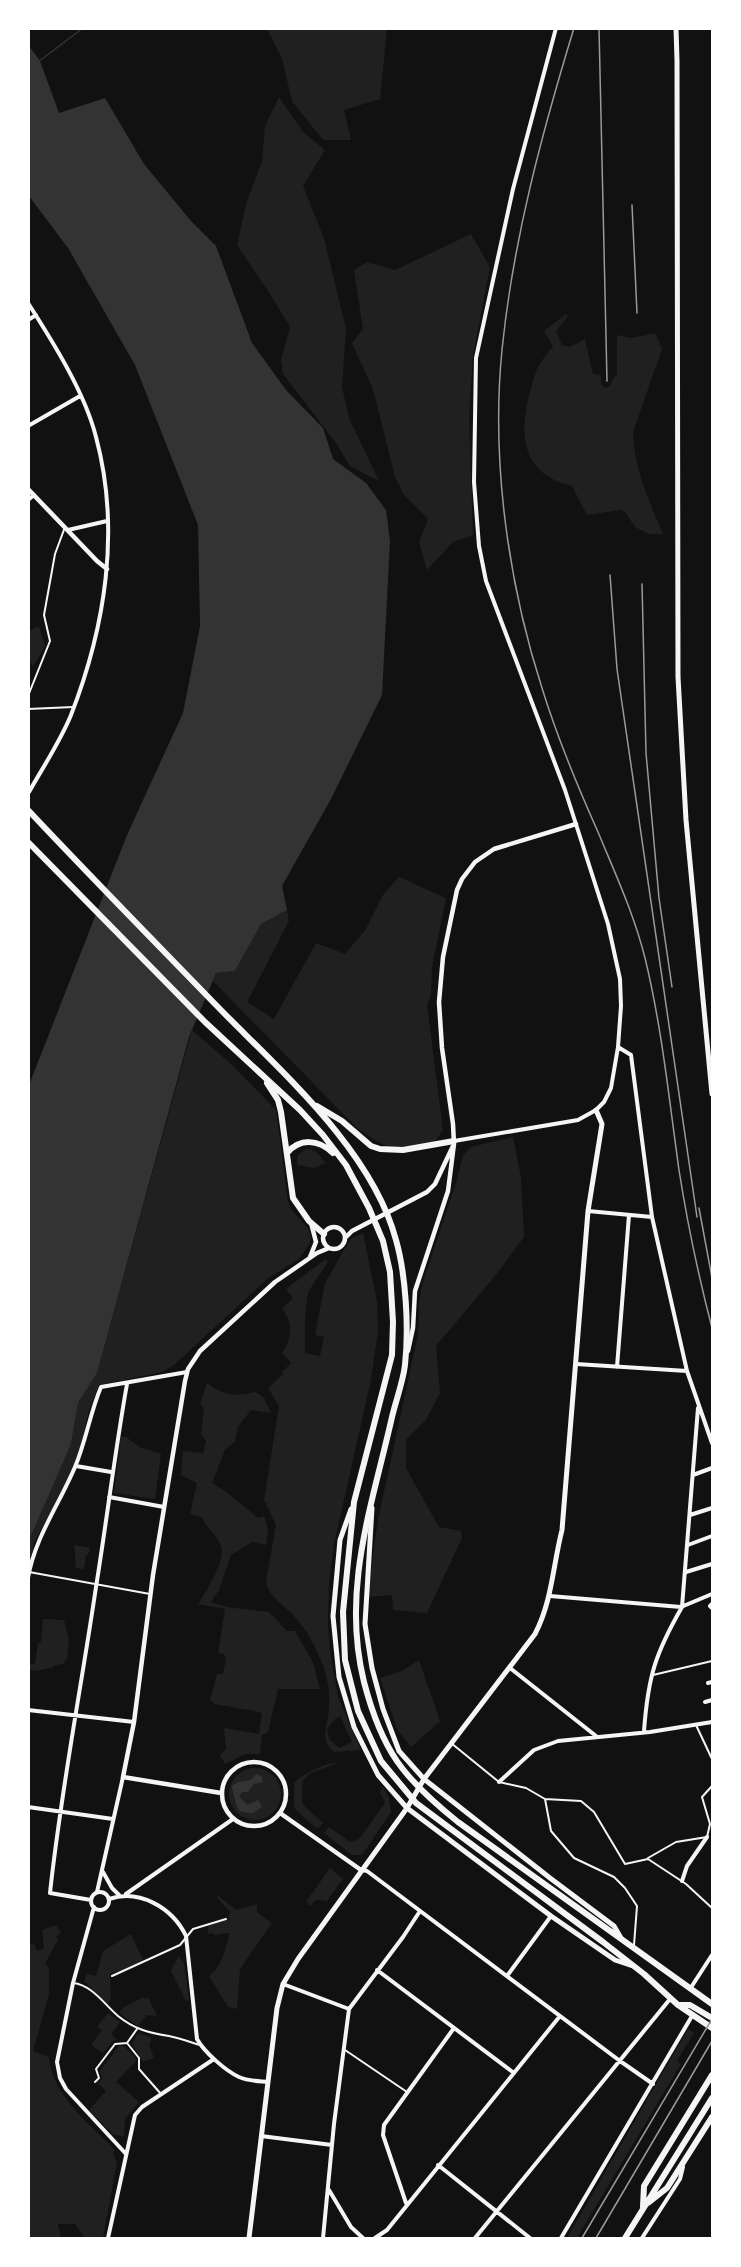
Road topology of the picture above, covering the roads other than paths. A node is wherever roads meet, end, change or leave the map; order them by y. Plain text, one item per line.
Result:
1 (556, 28) edge
2 (676, 28) edge
3 (28, 303) edge
4 (36, 315) junction
5 (28, 320) edge
6 (80, 396) junction
7 (28, 426) edge
8 (28, 489) edge
9 (34, 495) junction
10 (28, 500) edge
11 (107, 521) junction
12 (67, 529) junction
13 (107, 569) junction
14 (28, 696) edge
15 (73, 707) junction
16 (28, 709) edge
17 (29, 792) edge
18 (28, 810) edge
19 (576, 824) junction
20 (28, 842) edge
21 (618, 1047) junction
22 (253, 1067) junction
23 (712, 1094) edge
24 (308, 1100) junction
25 (596, 1110) junction
26 (454, 1142) junction
27 (287, 1153) junction
28 (346, 1165) junction
29 (588, 1211) junction
30 (629, 1215) junction
31 (652, 1217) junction
32 (311, 1222) junction
33 (340, 1230) junction
34 (352, 1231) junction
35 (326, 1235) junction
36 (345, 1238) junction
37 (329, 1248) junction
38 (317, 1253) junction
39 (309, 1258) junction
40 (576, 1364) junction
41 (405, 1365) junction
42 (617, 1367) junction
43 (687, 1371) junction
44 (188, 1372) junction
45 (127, 1384) junction
46 (698, 1404) junction
47 (712, 1443) edge
48 (76, 1466) junction
49 (712, 1468) edge
50 (111, 1472) junction
51 (693, 1475) junction
52 (109, 1497) junction
53 (373, 1501) junction
54 (354, 1502) junction
55 (164, 1507) junction
56 (712, 1508) edge
57 (690, 1515) junction
58 (712, 1536) edge
59 (688, 1545) junction
60 (712, 1564) edge
61 (686, 1572) junction
62 (29, 1575) edge
63 (97, 1584) junction
64 (151, 1594) junction
65 (712, 1594) edge
66 (550, 1596) junction
67 (682, 1607) junction
68 (712, 1660) edge
69 (510, 1668) junction
70 (650, 1675) junction
71 (712, 1701) edge
72 (705, 1702) dead end
73 (28, 1710) edge
74 (76, 1715) junction
75 (134, 1722) junction
76 (712, 1722) edge
77 (696, 1725) junction
78 (644, 1731) junction
79 (597, 1737) junction
80 (451, 1743) junction
81 (712, 1759) edge
82 (123, 1778) junction
83 (424, 1779) junction
84 (498, 1782) junction
85 (712, 1786) edge
86 (221, 1793) junction
87 (545, 1799) junction
88 (28, 1807) edge
89 (407, 1808) junction
90 (60, 1810) junction
91 (280, 1813) junction
92 (113, 1819) junction
93 (233, 1819) junction
94 (707, 1837) junction
95 (648, 1859) junction
96 (361, 1870) junction
97 (103, 1871) junction
98 (682, 1881) junction
99 (97, 1892) junction
100 (122, 1895) junction
101 (109, 1899) junction
102 (91, 1900) junction
103 (94, 1907) junction
104 (712, 1908) edge
105 (420, 1911) junction
106 (551, 1916) junction
107 (226, 1919) dead end
108 (186, 1936) junction
109 (621, 1940) junction
110 (634, 1948) junction
111 (712, 1955) edge
112 (634, 1967) junction
113 (377, 1970) junction
114 (112, 1976) dead end
115 (507, 1976) junction
116 (73, 1983) junction
117 (283, 1984) junction
118 (690, 1989) junction
119 (670, 1999) junction
120 (711, 2003) edge
121 (678, 2005) junction
122 (350, 2008) junction
123 (560, 2016) junction
124 (692, 2016) junction
125 (712, 2018) edge
126 (454, 2028) junction
127 (712, 2028) edge
128 (137, 2029) junction
129 (127, 2043) junction
130 (200, 2046) junction
131 (345, 2049) junction
132 (214, 2058) junction
133 (620, 2061) junction
134 (514, 2073) junction
135 (712, 2075) edge
136 (95, 2082) dead end
137 (268, 2082) junction
138 (653, 2084) junction
139 (407, 2092) junction
140 (161, 2094) junction
141 (712, 2098) edge
142 (712, 2117) edge
143 (261, 2136) junction
144 (332, 2145) junction
145 (126, 2154) junction
146 (684, 2162) junction
147 (438, 2165) junction
148 (328, 2189) junction
149 (406, 2204) junction
150 (643, 2208) junction
151 (496, 2213) junction
152 (108, 2238) edge
153 (249, 2238) edge
154 (323, 2238) edge
155 (363, 2238) edge
156 (375, 2238) edge
157 (475, 2238) edge
158 (530, 2238) edge
159 (561, 2238) edge
160 (625, 2238) edge
161 (642, 2238) edge

1 - 19 street
2 - 23 main road
3 - 4 street
4 - 5 street
4 - 6 street
6 - 7 street
6 - 11 street
8 - 9 street
9 - 10 street
9 - 12 street
11 - 12 street
11 - 13 street
12 - 13 street
12 - 14 lane
13 - 15 street
15 - 16 lane
15 - 17 street
18 - 24 main road
19 - 21 street
19 - 26 street
20 - 22 main road
21 - 25 street
21 - 31 street
22 - 27 main road
22 - 28 main road
24 - 26 main road
24 - 41 main road
25 - 26 street
25 - 29 main road
26 - 34 street
26 - 41 street
27 - 28 main road
27 - 32 main road
28 - 54 main road
29 - 30 street
29 - 40 main road
30 - 31 street
30 - 42 street
31 - 43 street
32 - 35 main road
32 - 39 street
33 - 34 street
33 - 35 street
33 - 36 street
34 - 36 street
35 - 37 street
35 - 38 street
36 - 37 street
37 - 38 street
38 - 39 street
39 - 44 street
40 - 42 street
40 - 66 main road
41 - 53 main road
42 - 43 street
43 - 46 street
44 - 45 street
44 - 55 street
45 - 48 street
45 - 50 street
46 - 47 street
46 - 51 street
48 - 50 street
48 - 62 street
49 - 51 street
50 - 52 street
51 - 57 street
52 - 55 street
52 - 63 street
53 - 83 main road
53 - 109 main road
54 - 89 main road
54 - 112 main road
55 - 64 street
56 - 57 street
57 - 59 street
58 - 59 street
59 - 61 street
60 - 61 street
61 - 67 street
62 - 63 lane
63 - 64 lane
63 - 74 street
64 - 75 street
65 - 67 street
66 - 67 street
66 - 69 main road
67 - 70 street
68 - 70 lane
69 - 79 street
69 - 80 main road
70 - 78 street
71 - 72 street
73 - 74 street
74 - 75 street
74 - 90 street
75 - 82 street
76 - 77 street
77 - 78 street
77 - 81 lane
78 - 79 street
79 - 84 street
80 - 83 main road
80 - 84 lane
82 - 86 street
82 - 92 street
83 - 89 main road
83 - 109 main road
84 - 87 lane
85 - 94 lane
86 - 91 street
86 - 93 street
87 - 95 lane
87 - 110 lane
88 - 90 street
89 - 96 main road
89 - 106 main road
90 - 92 street
90 - 102 street
91 - 93 street
91 - 96 street
92 - 97 street
93 - 100 street
94 - 95 lane
94 - 98 street
95 - 98 lane
96 - 105 street
96 - 117 main road
97 - 99 street
97 - 100 street
98 - 104 lane
99 - 101 street
99 - 102 street
100 - 101 street
100 - 108 street
101 - 103 street
102 - 103 street
103 - 116 street
105 - 113 street
105 - 115 street
106 - 112 main road
106 - 115 street
107 - 108 lane
108 - 114 lane
108 - 130 street
109 - 110 main road
110 - 118 main road
111 - 118 street
112 - 119 main road
113 - 122 street
113 - 126 street
115 - 123 street
116 - 128 lane
116 - 145 street
117 - 122 street
117 - 137 main road
118 - 120 main road
119 - 121 main road
119 - 133 street
121 - 124 main road
121 - 125 main road
122 - 131 street
123 - 133 street
123 - 134 street
124 - 127 main road
124 - 138 street
126 - 134 street
126 - 139 street
128 - 129 lane
128 - 130 lane
129 - 136 lane
129 - 140 lane
130 - 132 street
131 - 139 lane
131 - 144 street
132 - 137 street
132 - 140 street
133 - 138 street
133 - 151 street
134 - 147 street
135 - 150 main road
137 - 143 main road
138 - 159 street
139 - 149 street
140 - 145 street
141 - 150 main road
142 - 146 main road
143 - 144 street
143 - 153 main road
144 - 148 street
145 - 152 street
146 - 150 main road
146 - 161 street
147 - 149 street
147 - 151 street
148 - 154 street
148 - 155 street
149 - 156 street
150 - 160 main road
151 - 157 street
151 - 158 street

